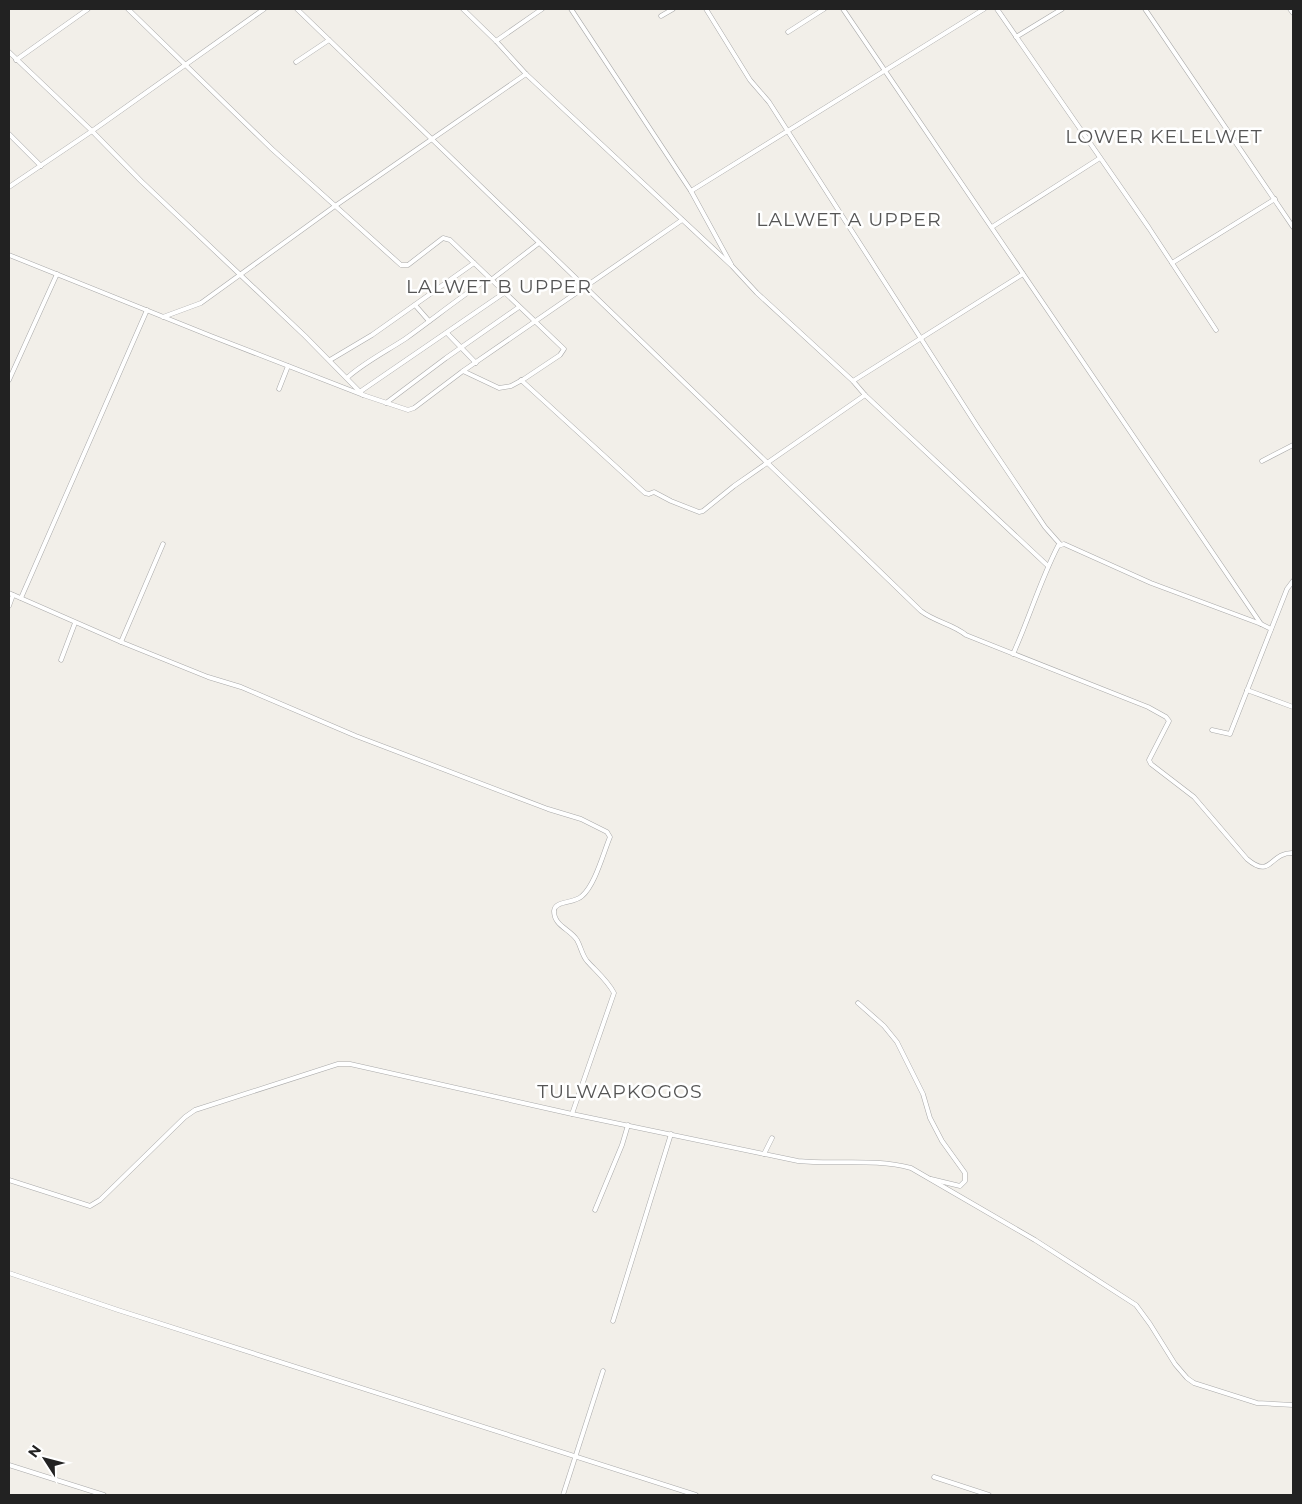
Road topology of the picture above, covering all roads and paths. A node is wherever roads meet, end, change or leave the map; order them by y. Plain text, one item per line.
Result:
1 (88, 9) edge
2 (128, 9) edge
3 (264, 9) edge
4 (297, 9) edge
5 (463, 9) edge
6 (542, 9) edge
7 (571, 9) edge
8 (673, 9) edge
9 (706, 9) edge
10 (824, 9) edge
11 (843, 9) edge
12 (984, 9) edge
13 (997, 9) edge
14 (1062, 9) edge
15 (1145, 9) edge
16 (1290, 9) edge
17 (1293, 13) edge
18 (661, 16) dead end
19 (788, 32) dead end
20 (1016, 37) junction
21 (329, 40) junction
22 (496, 41) junction
23 (9, 52) edge
24 (16, 60) junction
25 (296, 62) dead end
26 (186, 65) junction
27 (884, 70) junction
28 (526, 74) junction
29 (92, 131) junction
30 (787, 131) junction
31 (9, 134) edge
32 (432, 140) junction
33 (1100, 158) junction
34 (42, 166) junction
35 (9, 187) edge
36 (690, 191) junction
37 (1275, 199) junction
38 (335, 206) junction
39 (682, 220) junction
40 (992, 227) junction
41 (1293, 227) edge
42 (539, 243) junction
43 (9, 254) edge
44 (474, 263) junction
45 (1172, 263) junction
46 (732, 266) junction
47 (58, 274) junction
48 (240, 274) junction
49 (1024, 274) junction
50 (490, 279) junction
51 (586, 288) junction
52 (504, 293) junction
53 (415, 305) junction
54 (519, 307) junction
55 (147, 310) junction
56 (162, 316) junction
57 (429, 321) junction
58 (536, 322) junction
59 (1216, 330) dead end
60 (447, 333) junction
61 (922, 338) junction
62 (462, 347) junction
63 (330, 360) junction
64 (476, 363) junction
65 (288, 366) junction
66 (463, 371) junction
67 (348, 378) junction
68 (9, 380) edge
69 (521, 380) junction
70 (853, 381) junction
71 (279, 389) dead end
72 (362, 393) junction
73 (865, 395) junction
74 (386, 403) junction
75 (1293, 445) edge
76 (1262, 461) dead end
77 (769, 462) junction
78 (163, 544) dead end
79 (1060, 544) junction
80 (1048, 566) junction
81 (1293, 581) edge
82 (11, 594) edge
83 (21, 598) junction
84 (9, 606) edge
85 (75, 622) junction
86 (1261, 624) junction
87 (1271, 629) junction
88 (121, 642) junction
89 (1012, 654) junction
90 (61, 660) dead end
91 (1247, 690) junction
92 (1293, 707) edge
93 (1212, 730) dead end
94 (1293, 853) edge
95 (858, 1003) dead end
96 (572, 1114) junction
97 (628, 1125) junction
98 (671, 1134) junction
99 (772, 1138) dead end
100 (764, 1154) junction
101 (929, 1178) junction
102 (9, 1180) edge
103 (595, 1210) dead end
104 (9, 1273) edge
105 (613, 1321) dead end
106 (603, 1371) dead end
107 (1293, 1405) edge
108 (575, 1456) junction
109 (9, 1465) edge
110 (934, 1477) dead end
111 (104, 1495) edge
112 (563, 1495) edge
113 (696, 1495) edge
114 (989, 1495) edge

1 - 24 street
2 - 26 street
3 - 26 street
4 - 21 street
5 - 22 street
6 - 22 street
7 - 36 street
8 - 18 street
9 - 30 street
10 - 19 street
11 - 27 street
12 - 27 street
13 - 20 street
14 - 20 street
15 - 37 street
16 - 17 street
20 - 33 street
21 - 25 street
21 - 32 street
22 - 28 street
23 - 24 street
24 - 29 street
26 - 29 street
26 - 38 street
27 - 30 street
27 - 40 street
28 - 32 street
28 - 39 street
29 - 34 street
29 - 48 street
30 - 36 street
30 - 61 street
31 - 34 street
32 - 38 street
32 - 42 street
33 - 40 street
33 - 45 street
34 - 35 street
36 - 46 street
37 - 41 street
37 - 45 street
38 - 44 street
38 - 48 street
39 - 46 street
39 - 51 street
40 - 49 street
42 - 50 street
42 - 51 street
43 - 47 street
44 - 50 street
44 - 53 street
45 - 59 street
46 - 70 street
47 - 55 street
47 - 68 street
48 - 56 street
48 - 63 street
49 - 61 street
49 - 86 street
50 - 52 street
50 - 57 street
51 - 58 street
51 - 77 street
52 - 54 street
52 - 60 street
53 - 57 street
53 - 63 street
54 - 58 street
54 - 62 street
55 - 56 street
55 - 83 street
56 - 65 street
57 - 67 street
58 - 64 street
58 - 69 street
60 - 62 street
60 - 72 street
61 - 70 street
61 - 79 street
62 - 64 street
62 - 74 street
63 - 67 street
64 - 66 street
65 - 71 street
65 - 72 street
66 - 69 street
66 - 74 street
67 - 72 street
69 - 77 street
70 - 73 street
72 - 74 street
73 - 77 street
73 - 80 street
75 - 76 street
77 - 89 street
78 - 88 street
79 - 80 street
79 - 86 street
80 - 89 street
81 - 87 street
82 - 83 street
82 - 84 street
83 - 85 street
85 - 88 street
85 - 90 street
86 - 87 street
87 - 91 street
88 - 96 street
89 - 94 street
91 - 92 street
91 - 93 street
95 - 101 street
96 - 97 street
96 - 102 street
97 - 98 street
97 - 103 street
98 - 100 street
98 - 105 street
99 - 100 street
100 - 101 street
101 - 107 street
104 - 108 street
106 - 108 street
108 - 112 street
108 - 113 street
109 - 111 street
110 - 114 street

